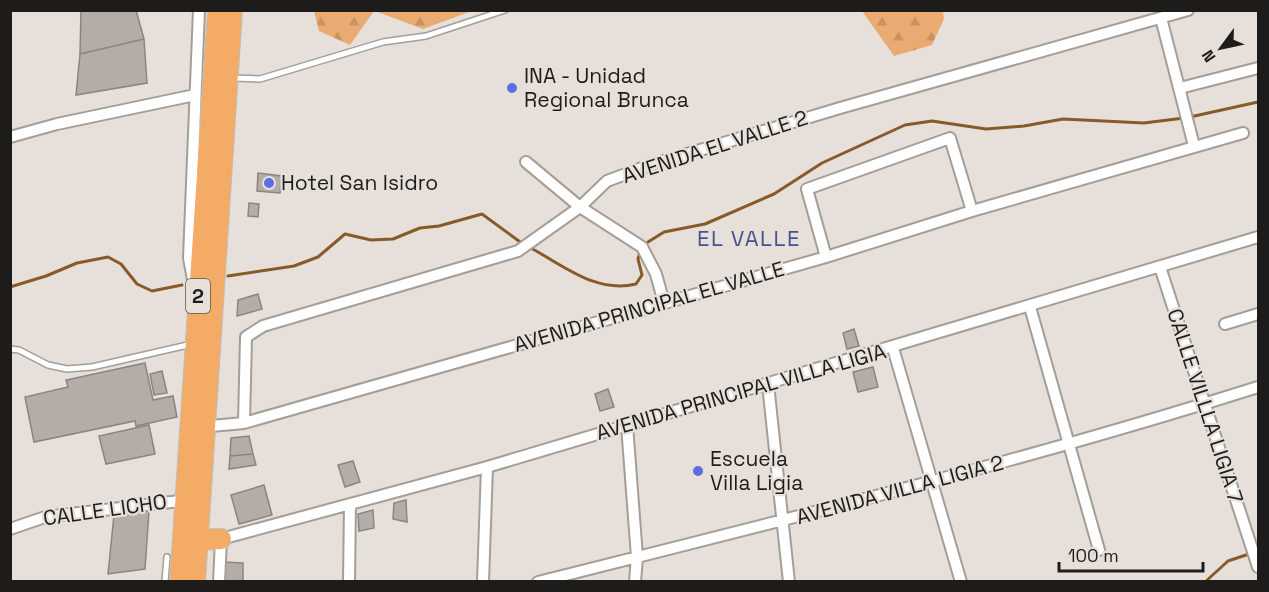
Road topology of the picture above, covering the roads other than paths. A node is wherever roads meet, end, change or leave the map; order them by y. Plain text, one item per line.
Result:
1 (505, 10) edge
2 (1188, 10) edge
3 (213, 11) edge
4 (1161, 18) junction
5 (1258, 68) edge
6 (227, 78) junction
7 (1179, 88) junction
8 (195, 95) junction
9 (1243, 134) dead end
10 (10, 137) edge
11 (1194, 146) junction
12 (526, 162) dead end
13 (580, 207) junction
14 (972, 211) junction
15 (1258, 237) edge
16 (826, 257) junction
17 (1160, 267) junction
18 (198, 298) junction
19 (664, 303) junction
20 (1030, 307) junction
21 (1258, 314) edge
22 (1225, 324) dead end
23 (196, 343) junction
24 (893, 348) junction
25 (10, 349) edge
26 (768, 384) junction
27 (1258, 387) edge
28 (1204, 404) junction
29 (244, 423) junction
30 (627, 425) junction
31 (198, 427) junction
32 (1069, 445) junction
33 (487, 467) junction
34 (933, 482) junction
35 (194, 500) junction
36 (350, 504) junction
37 (783, 521) junction
38 (10, 529) edge
39 (190, 539) junction
40 (221, 539) junction
41 (1099, 550) dead end
42 (167, 557) dead end
43 (637, 557) junction
44 (1257, 563) edge
45 (165, 582) edge
46 (180, 582) edge
47 (195, 582) edge
48 (219, 582) edge
49 (349, 582) edge
50 (483, 582) edge
51 (538, 582) edge
52 (635, 582) edge
53 (789, 582) edge
54 (961, 582) edge

1 - 6 lane
2 - 4 street, AVENIDA EL VALLE 2
3 - 6 highway, 2
3 - 8 street
3 - 18 highway, 2
4 - 7 street
4 - 13 street, AVENIDA EL VALLE 2
5 - 7 street
6 - 31 highway, 2
7 - 11 street
8 - 10 street
8 - 18 street
9 - 11 street, AVENIDA PRINCIPAL EL VALLE
11 - 14 street, AVENIDA PRINCIPAL EL VALLE
12 - 13 street
13 - 19 street
13 - 29 street, AVENIDA EL VALLE 2
14 - 16 street, AVENIDA PRINCIPAL EL VALLE
14 - 16 street
15 - 17 street, AVENIDA PRINCIPAL VILLA LIGIA
16 - 19 street, AVENIDA PRINCIPAL EL VALLE
17 - 20 street, AVENIDA PRINCIPAL VILLA LIGIA
17 - 28 street, CALLE VILLLA LIGIA 7
18 - 23 highway, 2
19 - 29 street, AVENIDA PRINCIPAL EL VALLE
20 - 24 street, AVENIDA PRINCIPAL VILLA LIGIA
20 - 32 street
21 - 22 street
23 - 25 lane
23 - 31 highway, 2
24 - 26 street, AVENIDA PRINCIPAL VILLA LIGIA
24 - 34 street
26 - 30 street, AVENIDA PRINCIPAL VILLA LIGIA
26 - 37 street
27 - 28 street, AVENIDA VILLA LIGIA 2
28 - 32 street, AVENIDA VILLA LIGIA 2
28 - 44 street, CALLE VILLLA LIGIA 7
29 - 31 street, AVENIDA PRINCIPAL EL VALLE
30 - 33 street, AVENIDA PRINCIPAL VILLA LIGIA
30 - 43 street
31 - 35 highway, 2
32 - 34 street, AVENIDA VILLA LIGIA 2
32 - 41 street
33 - 36 street, AVENIDA PRINCIPAL VILLA LIGIA
33 - 50 street
34 - 37 street, AVENIDA VILLA LIGIA 2
34 - 54 street
35 - 38 street, CALLE LICHO
35 - 39 highway, 2
36 - 40 street, AVENIDA PRINCIPAL VILLA LIGIA
36 - 49 street
37 - 43 street, AVENIDA VILLA LIGIA 2
37 - 53 street
39 - 40 highway
39 - 46 highway, 2
39 - 47 highway, 2
40 - 48 street
42 - 45 lane
43 - 51 street, AVENIDA VILLA LIGIA 2
43 - 52 street

